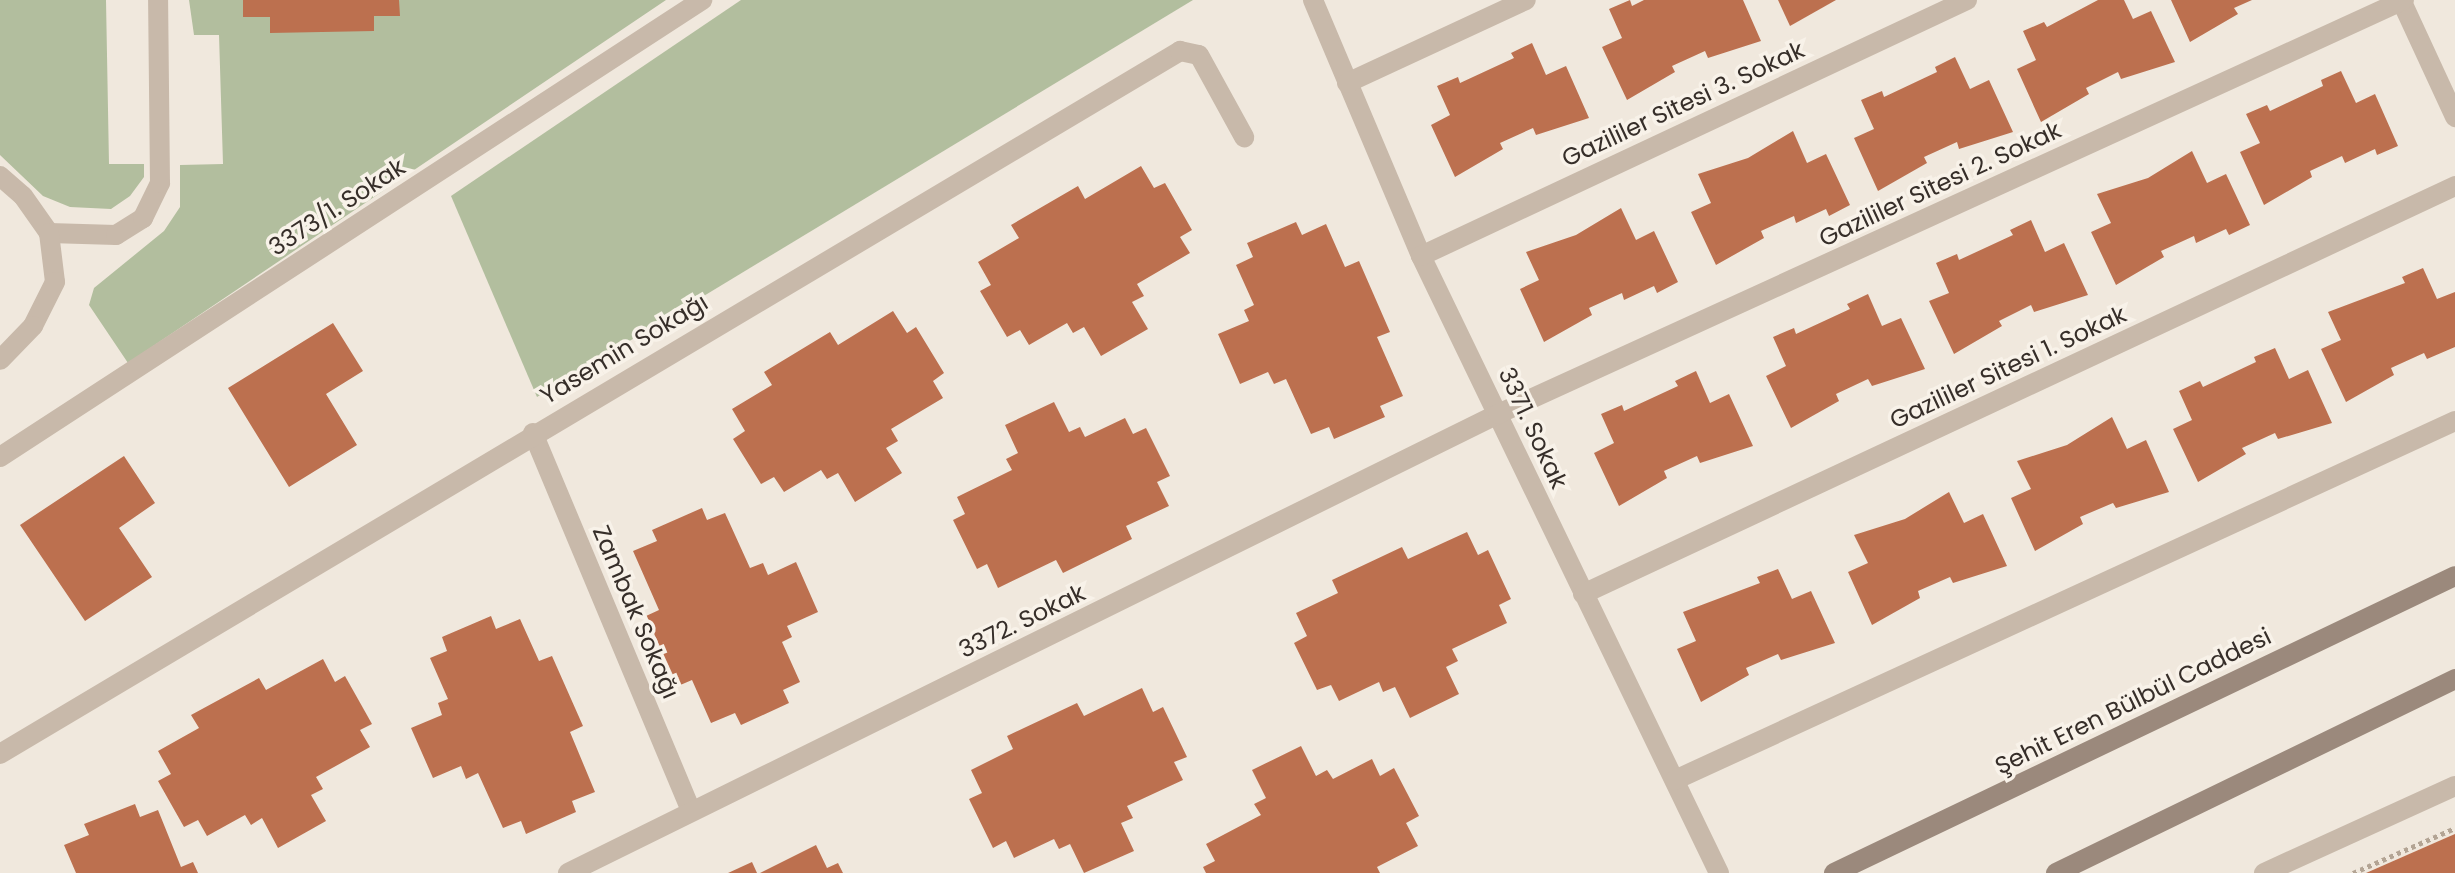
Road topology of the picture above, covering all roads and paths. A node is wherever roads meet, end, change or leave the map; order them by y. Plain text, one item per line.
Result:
1 (158, 0) edge
2 (702, 0) edge
3 (1313, 0) edge
4 (1526, 0) edge
5 (1967, 0) edge
6 (2402, 0) edge
7 (1347, 83) junction
8 (2455, 117) edge
9 (1244, 137) dead end
10 (0, 176) edge
11 (2455, 186) edge
12 (49, 233) junction
13 (1421, 256) junction
14 (0, 360) edge
15 (1498, 414) junction
16 (2455, 421) edge
17 (533, 433) junction
18 (0, 457) edge
19 (2455, 576) edge
20 (1583, 594) junction
21 (2455, 679) edge
22 (0, 754) edge
23 (1675, 780) junction
24 (2455, 786) edge
25 (691, 811) junction
26 (2455, 828) edge
27 (568, 873) edge
28 (1719, 873) edge
29 (1834, 873) edge
30 (2057, 873) edge
31 (2264, 873) edge
32 (2353, 873) edge

1 - 12 street
2 - 18 street, 3373/1. Sokak
3 - 7 street, 3371. Sokak
4 - 7 street
5 - 13 street, Gazililer Sitesi 3. Sokak
6 - 8 street
6 - 15 street, Gazililer Sitesi 2. Sokak
7 - 13 street, 3371. Sokak
9 - 17 street, Yasemin Sokağı
10 - 12 street
11 - 20 street, Gazililer Sitesi 1. Sokak
12 - 14 street
13 - 15 street, 3371. Sokak
15 - 20 street, 3371. Sokak
15 - 25 street, 3372. Sokak
16 - 23 street
17 - 22 street, Yasemin Sokağı
17 - 25 street, Zambak Sokağı
19 - 29 main road, Şehit Eren Bülbül Caddesi
20 - 23 street, 3371. Sokak
21 - 30 main road
23 - 28 street, 3371. Sokak
24 - 31 street
25 - 27 street, 3372. Sokak
26 - 32 path

